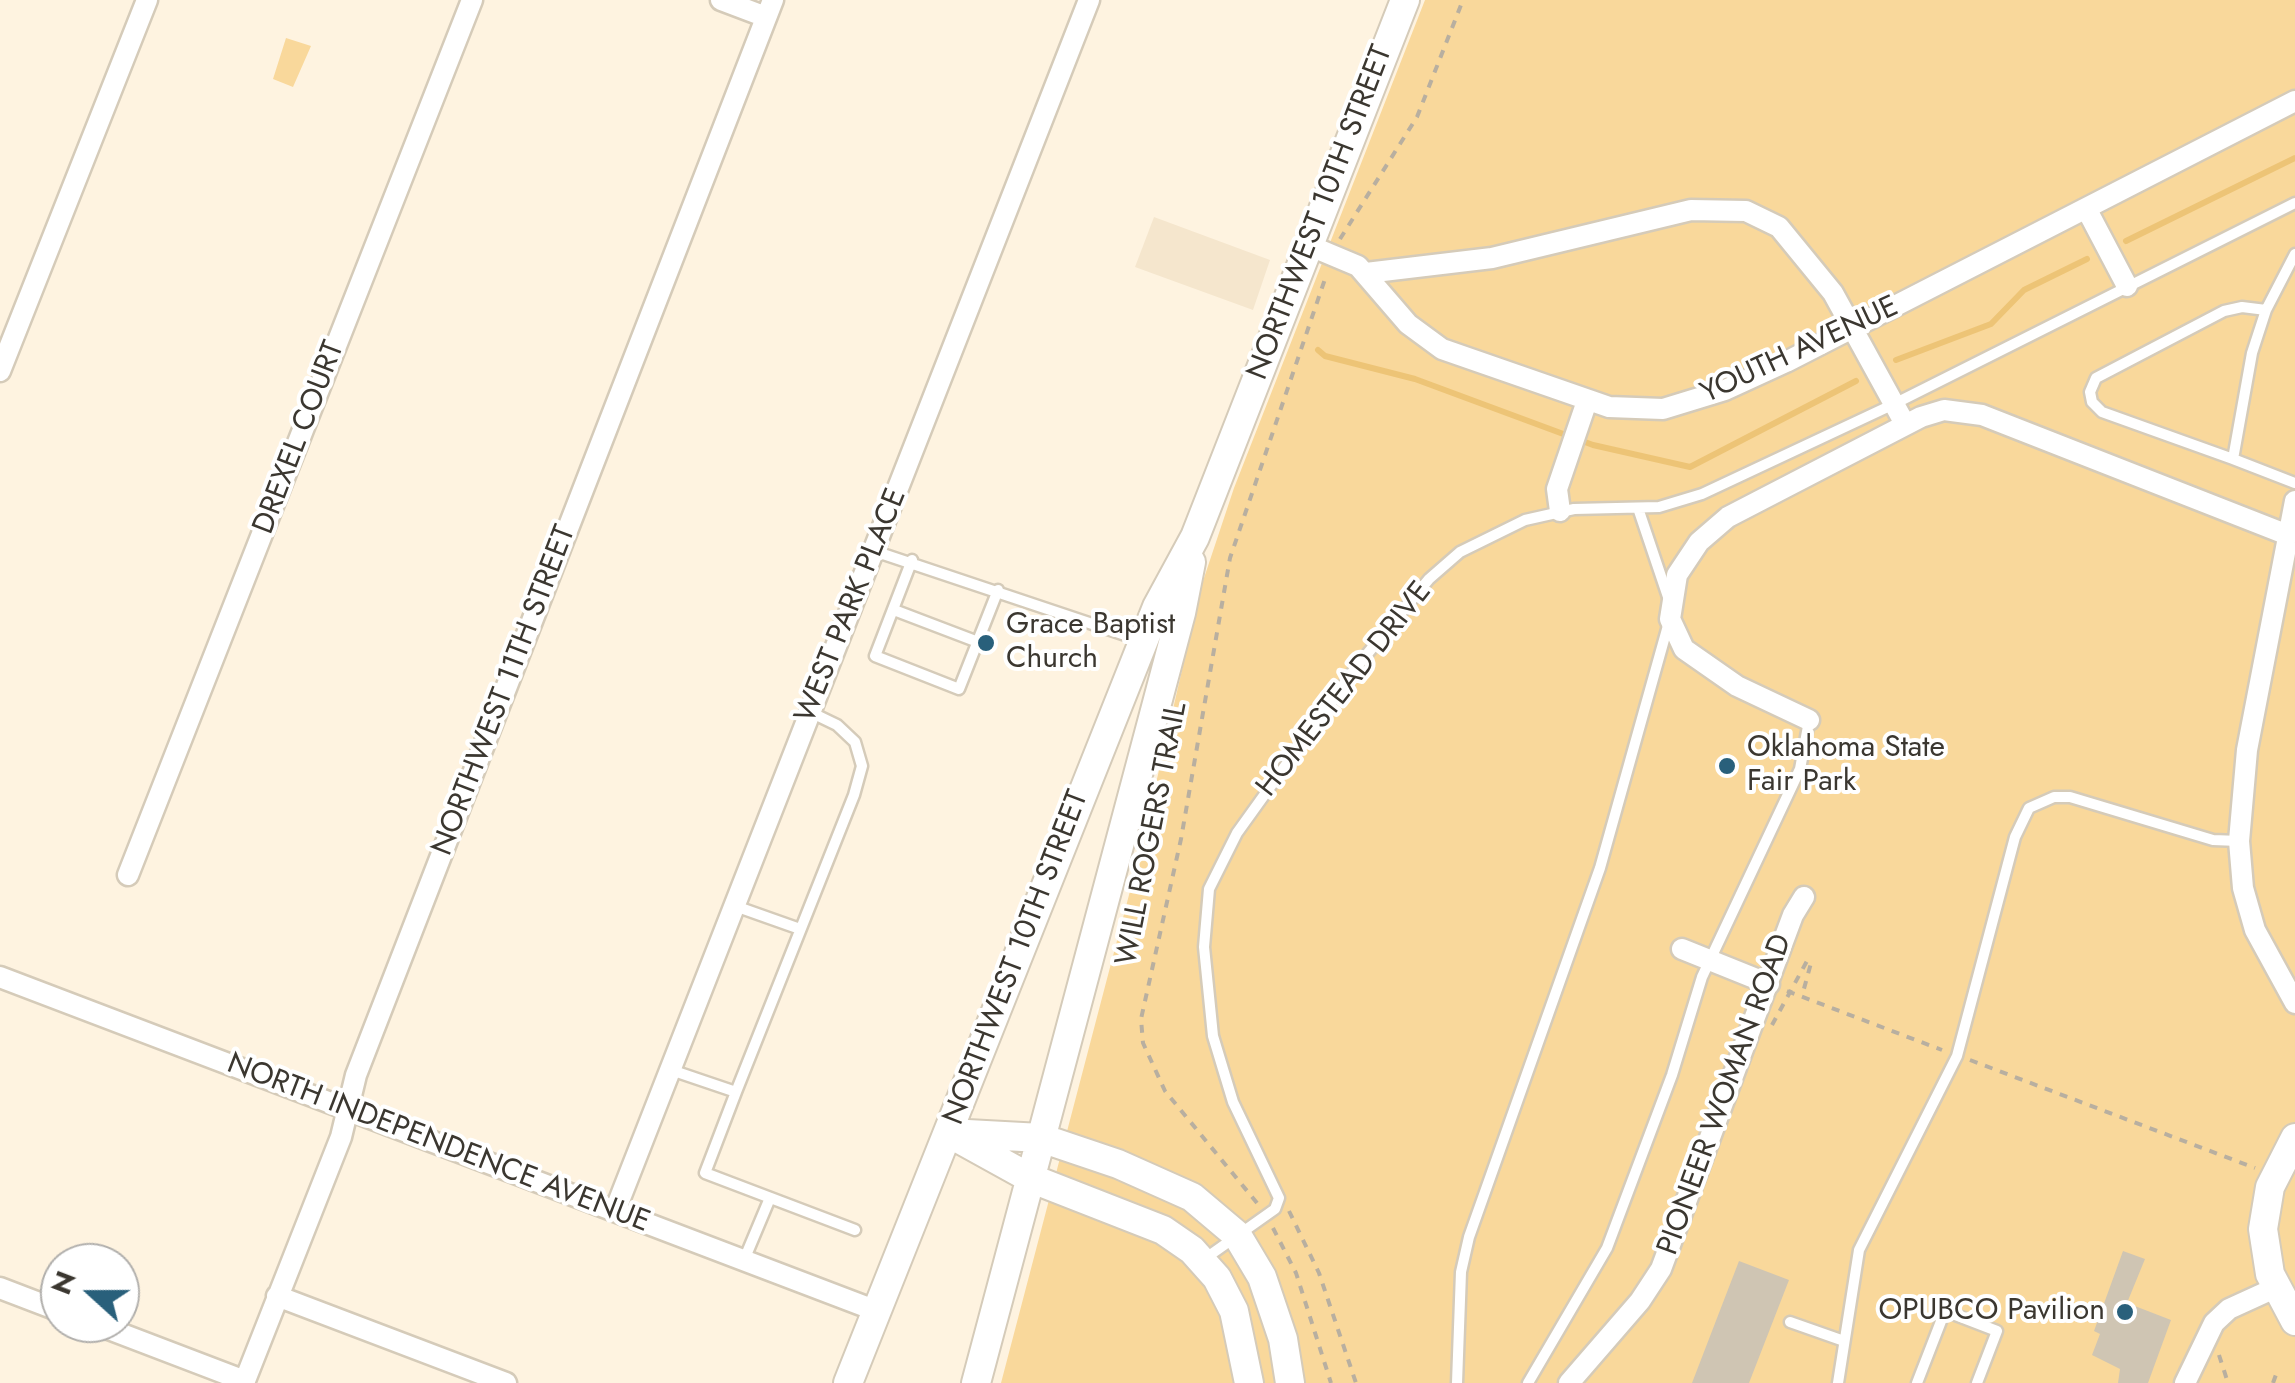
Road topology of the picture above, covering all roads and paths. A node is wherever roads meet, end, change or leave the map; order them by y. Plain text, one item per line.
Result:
1 (147, 0) edge
2 (472, 0) edge
3 (721, 0) edge
4 (1089, 0) edge
5 (1405, 0) edge
6 (1463, 0) edge
7 (770, 8) edge
8 (2295, 101) edge
9 (2295, 203) edge
10 (2087, 210) junction
11 (1346, 224) dead end
12 (1308, 245) junction
13 (2295, 254) edge
14 (1366, 273) junction
15 (1324, 282) dead end
16 (2127, 286) junction
17 (2266, 310) junction
18 (1854, 328) junction
19 (2, 360) edge
20 (1894, 404) junction
21 (1584, 411) junction
22 (1905, 424) junction
23 (2233, 459) junction
24 (2295, 483) edge
25 (2295, 501) edge
26 (1638, 508) junction
27 (1560, 511) junction
28 (2288, 535) junction
29 (1196, 538) junction
30 (874, 551) junction
31 (912, 560) junction
32 (998, 590) junction
33 (894, 610) junction
34 (1670, 611) junction
35 (1143, 641) junction
36 (978, 642) junction
37 (810, 712) junction
38 (1809, 720) joint
39 (2239, 841) junction
40 (128, 875) dead end
41 (1804, 897) dead end
42 (735, 906) junction
43 (800, 929) junction
44 (1682, 949) dead end
45 (1708, 960) junction
46 (0, 977) edge
47 (1783, 990) junction
48 (1802, 997) junction
49 (2295, 1003) edge
50 (1774, 1006) dead end
51 (1958, 1056) junction
52 (670, 1070) junction
53 (736, 1092) junction
54 (348, 1109) junction
55 (949, 1132) junction
56 (1041, 1138) junction
57 (2295, 1138) edge
58 (2274, 1174) junction
59 (1030, 1178) junction
60 (1252, 1195) dead end
61 (770, 1198) junction
62 (1277, 1203) junction
63 (615, 1211) junction
64 (855, 1230) dead end
65 (1237, 1235) junction
66 (1281, 1240) dead end
67 (744, 1260) junction
68 (1202, 1261) junction
69 (0, 1288) edge
70 (2275, 1288) junction
71 (277, 1296) junction
72 (40, 1303) edge
73 (876, 1311) junction
74 (2295, 1321) edge
75 (1790, 1322) dead end
76 (140, 1341) edge
77 (1844, 1341) junction
78 (2220, 1356) dead end
79 (2278, 1368) dead end
80 (244, 1382) edge
81 (506, 1383) edge
82 (848, 1383) edge
83 (976, 1383) edge
84 (1250, 1383) edge
85 (1290, 1383) edge
86 (1331, 1383) edge
87 (1356, 1383) edge
88 (1457, 1383) edge
89 (1528, 1383) edge
90 (1569, 1383) edge
91 (1838, 1383) edge
92 (1917, 1383) edge
93 (1976, 1383) edge
94 (2185, 1383) edge
95 (2228, 1383) edge
96 (2273, 1383) edge

1 - 19 street
2 - 40 street, DREXEL COURT
3 - 7 street
4 - 30 street, WEST PARK PLACE
5 - 12 main road, NORTHWEST 10TH STREET
6 - 11 path
7 - 54 street, NORTHWEST 11TH STREET
8 - 10 street, YOUTH AVENUE
9 - 16 lane, HOMESTEAD DRIVE
10 - 16 street
10 - 18 street, YOUTH AVENUE
12 - 14 street, YOUTH AVENUE
12 - 29 main road, NORTHWEST 10TH STREET
13 - 17 lane
14 - 18 street
14 - 21 street, YOUTH AVENUE
15 - 60 path, WILL ROGERS TRAIL
16 - 20 lane, HOMESTEAD DRIVE
17 - 23 lane
17 - 23 lane
18 - 20 street
18 - 21 street, YOUTH AVENUE
20 - 22 street
20 - 26 lane, HOMESTEAD DRIVE
21 - 27 street
22 - 28 street
22 - 34 street
23 - 24 lane
25 - 28 street
26 - 27 lane, HOMESTEAD DRIVE
26 - 34 lane
27 - 62 lane, HOMESTEAD DRIVE
28 - 39 street
29 - 35 main road, NORTHWEST 10TH STREET
29 - 56 main road, NORTHWEST 10TH STREET
30 - 31 lane
30 - 37 street, WEST PARK PLACE
31 - 32 lane
31 - 33 lane
32 - 35 lane
32 - 36 lane
33 - 36 lane
33 - 36 lane
34 - 38 street
34 - 88 lane
35 - 55 main road, NORTHWEST 10TH STREET
37 - 42 street, WEST PARK PLACE
37 - 43 lane
38 - 45 lane
39 - 49 street
39 - 51 lane
41 - 47 street, PIONEER WOMAN ROAD
42 - 43 lane
42 - 52 street, WEST PARK PLACE
43 - 53 lane
44 - 45 street
45 - 47 street
45 - 89 lane
46 - 54 street, NORTH INDEPENDENCE AVENUE
47 - 48 path
47 - 48 path
47 - 50 path
47 - 90 street, PIONEER WOMAN ROAD
48 - 51 path
51 - 58 path
51 - 77 lane
52 - 53 lane
52 - 63 street, WEST PARK PLACE
53 - 61 lane
54 - 63 street, NORTH INDEPENDENCE AVENUE
54 - 71 street, NORTHWEST 11TH STREET
55 - 56 main road
55 - 59 main road
55 - 73 main road, NORTHWEST 10TH STREET
56 - 59 main road, NORTHWEST 10TH STREET
56 - 65 main road
57 - 58 main road
58 - 70 main road
59 - 68 main road
59 - 83 main road, NORTHWEST 10TH STREET
61 - 64 lane
61 - 67 lane
62 - 65 lane
62 - 87 path
63 - 67 street, NORTH INDEPENDENCE AVENUE
65 - 68 lane
65 - 85 main road
66 - 86 path
67 - 73 street, NORTH INDEPENDENCE AVENUE
68 - 84 main road
69 - 72 street
70 - 74 main road
70 - 94 street
71 - 80 street, NORTHWEST 11TH STREET
71 - 81 street
73 - 82 main road, NORTHWEST 10TH STREET
75 - 77 lane
76 - 80 street
77 - 91 lane
78 - 95 path
79 - 96 path
92 - 93 lane

